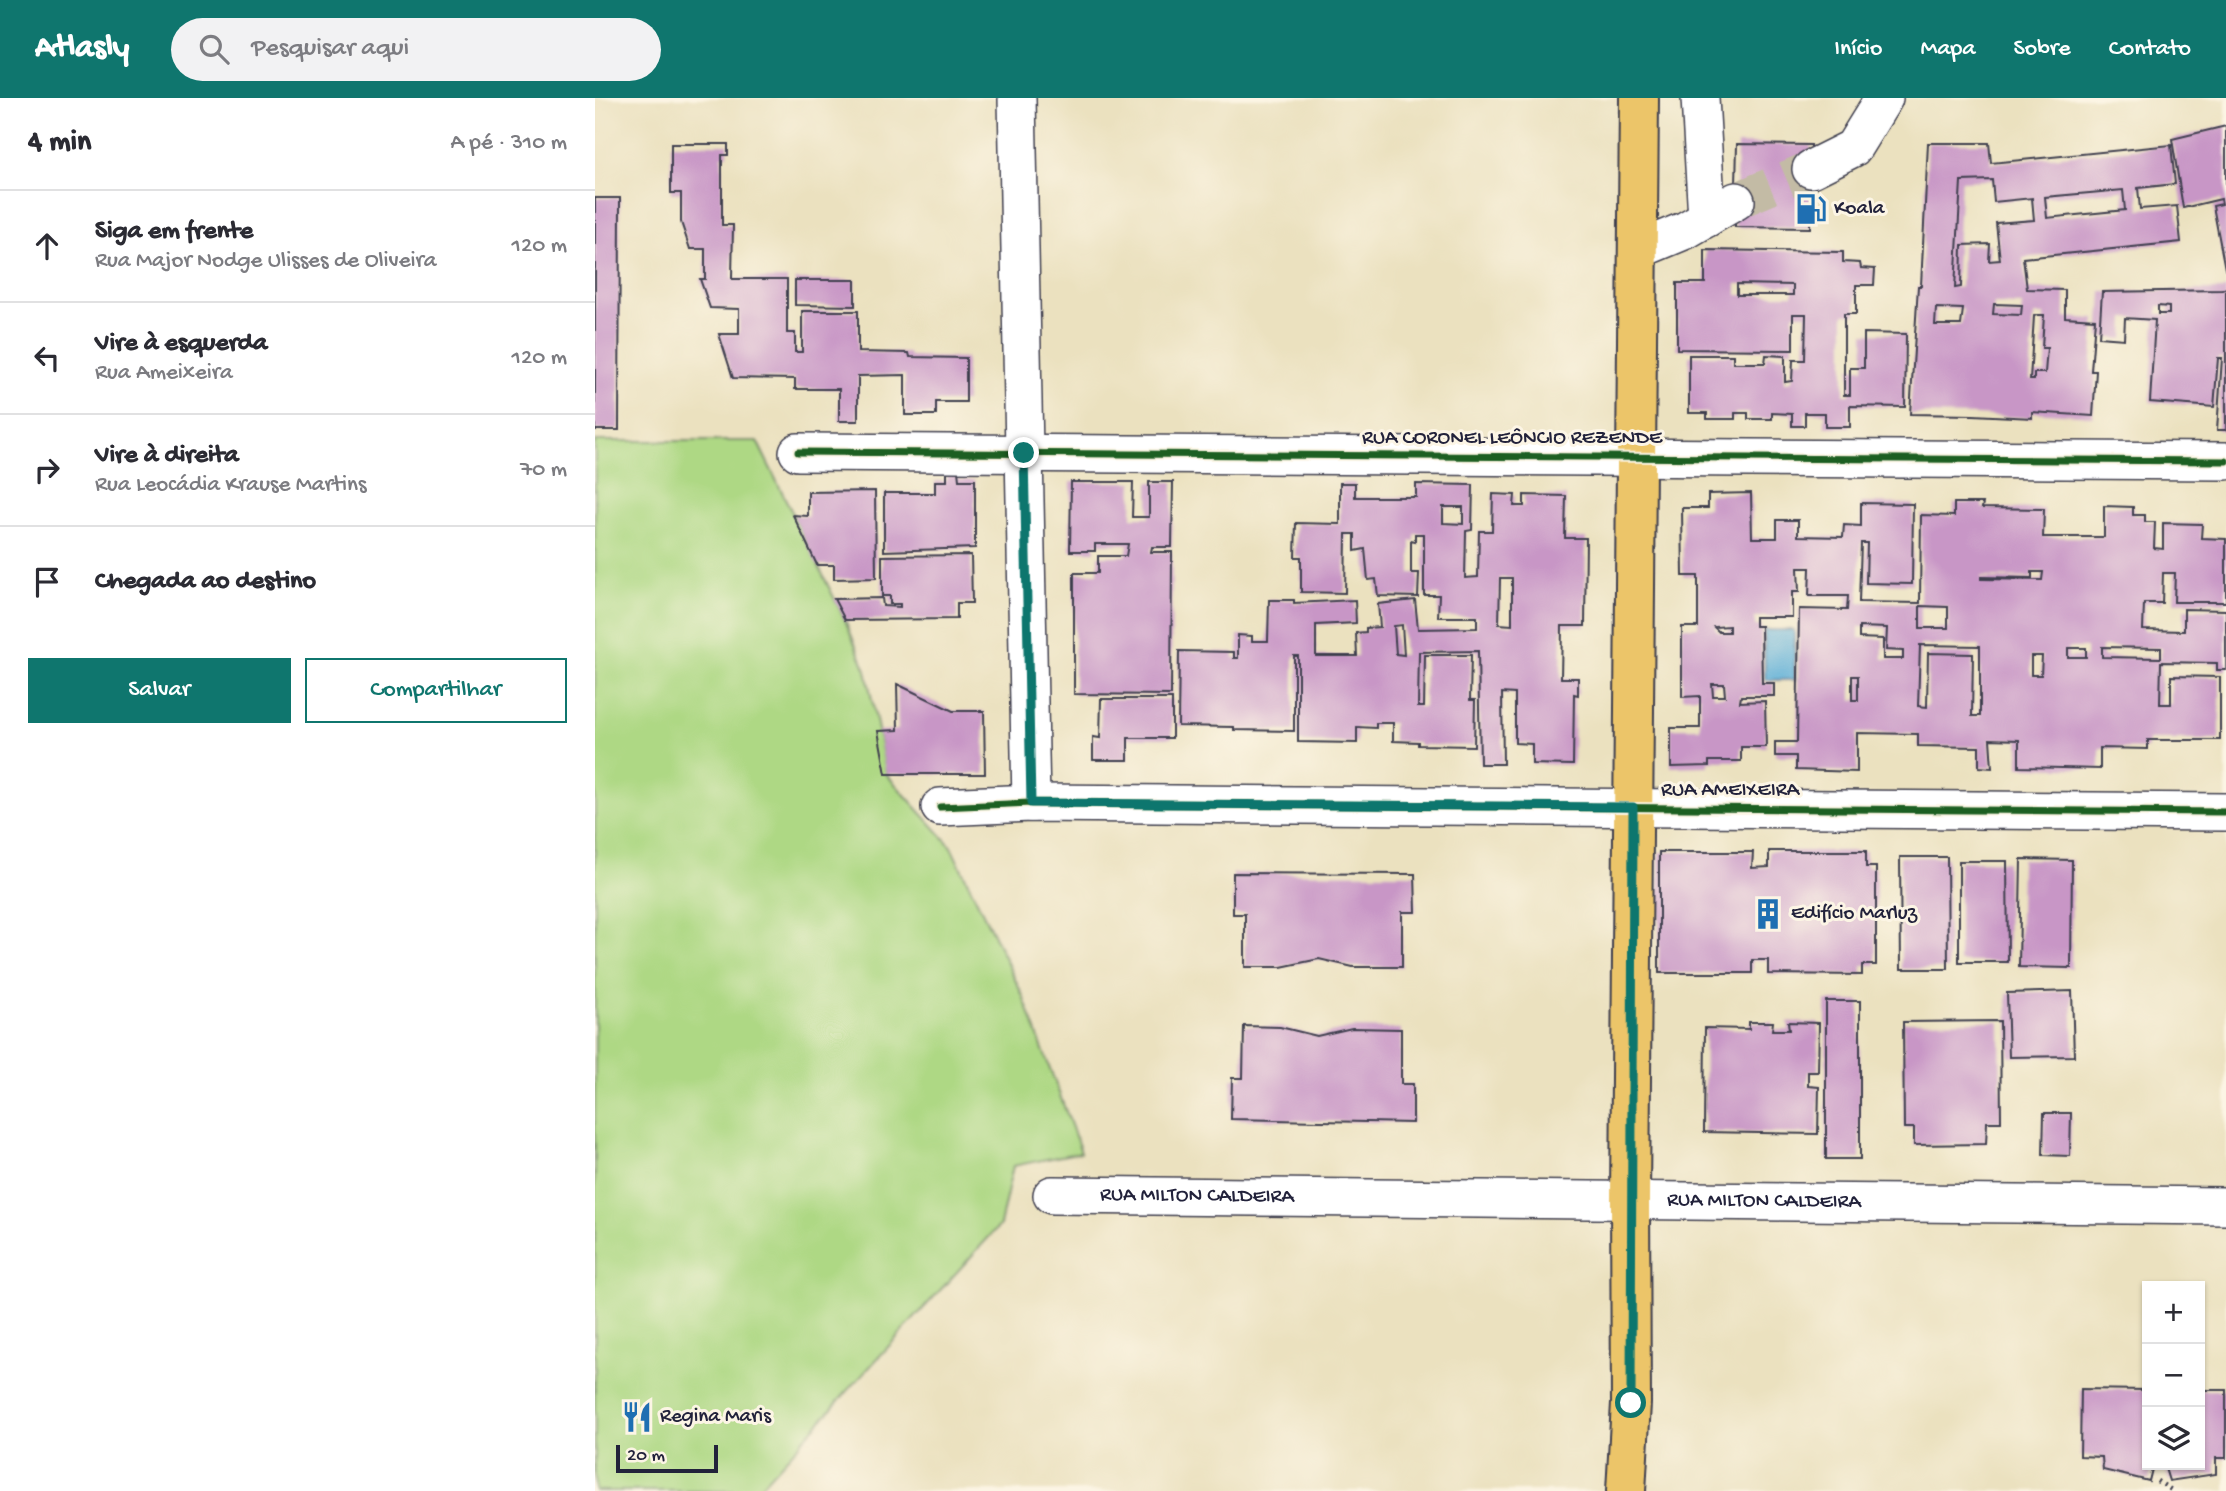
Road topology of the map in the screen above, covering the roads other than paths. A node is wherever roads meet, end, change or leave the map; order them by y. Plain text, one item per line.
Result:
1 (1017, 98) edge
2 (1639, 98) edge
3 (1700, 98) edge
4 (1884, 98) edge
5 (1811, 169) tunnel mouth
6 (1639, 250) junction
7 (798, 452) dead end
8 (1024, 453) junction
9 (1637, 457) junction
10 (2226, 460) edge
11 (1031, 803) junction
12 (940, 807) dead end
13 (1633, 807) junction
14 (2226, 812) edge
15 (1052, 1195) dead end
16 (1630, 1200) junction
17 (2226, 1206) edge
18 (1626, 1491) edge

1 - 8 street
2 - 6 main road
3 - 6 street
4 - 5 street
6 - 9 main road
7 - 8 street, RUA CORONEL LEÔNCIO REZENDE
8 - 9 street, RUA CORONEL LEÔNCIO REZENDE
8 - 11 street
9 - 10 street, RUA CORONEL LEÔNCIO REZENDE
9 - 13 main road
11 - 12 street, RUA AMEIXEIRA
11 - 13 street, RUA AMEIXEIRA
13 - 14 street, RUA AMEIXEIRA
13 - 16 main road
15 - 16 street, RUA MILTON CALDEIRA
16 - 17 street, RUA MILTON CALDEIRA
16 - 18 main road

